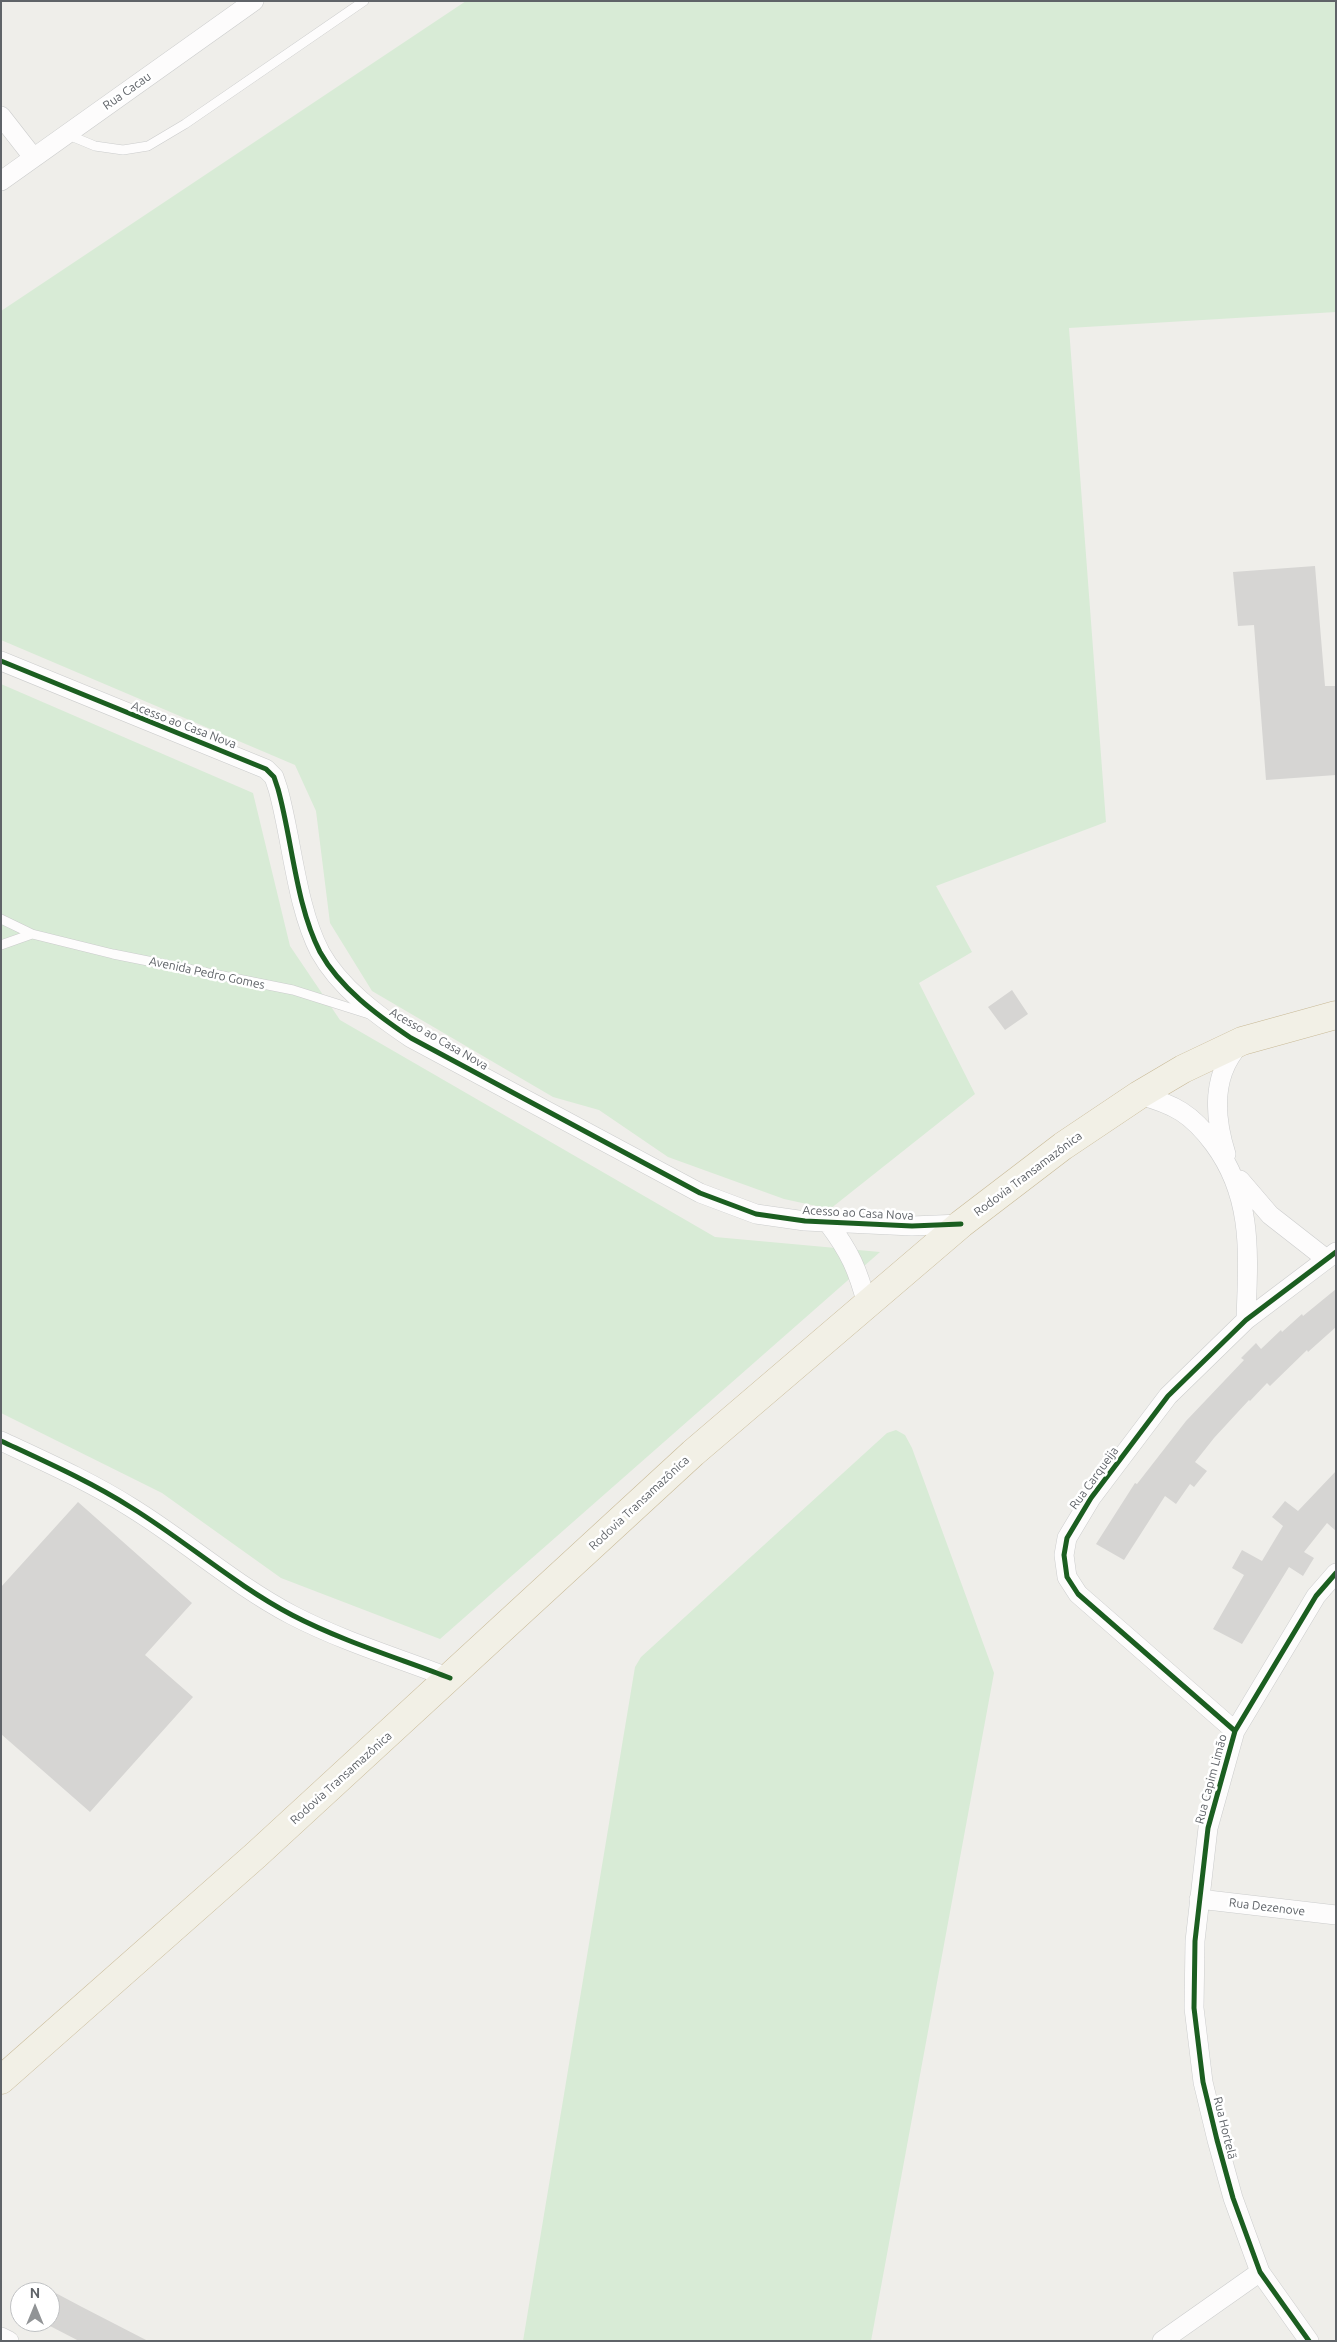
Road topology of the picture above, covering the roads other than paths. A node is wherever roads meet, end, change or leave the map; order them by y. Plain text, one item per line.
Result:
1 (254, 1) edge
2 (364, 1) edge
3 (1, 116) edge
4 (66, 134) junction
5 (33, 157) junction
6 (1, 181) edge
7 (1, 662) edge
8 (1, 919) edge
9 (32, 934) junction
10 (1, 945) edge
11 (1336, 1015) edge
12 (381, 1018) junction
13 (1242, 1041) junction
14 (1139, 1094) junction
15 (1232, 1170) junction
16 (828, 1223) junction
17 (961, 1224) junction
18 (1330, 1255) edge
19 (866, 1305) junction
20 (1246, 1320) junction
21 (1, 1441) edge
22 (1336, 1573) edge
23 (450, 1678) junction
24 (1235, 1731) junction
25 (1199, 1899) junction
26 (1336, 1915) edge
27 (1, 2080) edge
28 (1260, 2272) junction
29 (1, 2337) edge
30 (9, 2341) edge
31 (1162, 2341) edge
32 (1309, 2341) edge

1 - 4 street, Rua Cacau
2 - 4 lane
3 - 5 street
4 - 5 street, Rua Cacau
5 - 6 street, Rua Cacau
7 - 12 street, Acesso ao Casa Nova
8 - 9 lane, Avenida Pedro Gomes
9 - 10 lane
9 - 12 lane, Avenida Pedro Gomes
11 - 13 highway, Rodovia Transamazônica
12 - 16 street, Acesso ao Casa Nova
13 - 14 highway, Rodovia Transamazônica
13 - 15 street
14 - 15 street
14 - 17 highway, Rodovia Transamazônica
15 - 18 street
15 - 20 street
16 - 17 street, Acesso ao Casa Nova
16 - 19 street
17 - 19 highway, Rodovia Transamazônica
18 - 20 street, Rua Carqueija
19 - 23 highway, Rodovia Transamazônica
20 - 24 street, Rua Carqueija
21 - 23 street
22 - 24 street, Rua Capim Limão
23 - 27 highway, Rodovia Transamazônica
24 - 25 street, Rua Capim Limão
25 - 26 street, Rua Dezenove
25 - 28 street, Rua Hortelã
28 - 31 street
28 - 32 street, Rua Hortelã
29 - 30 street

